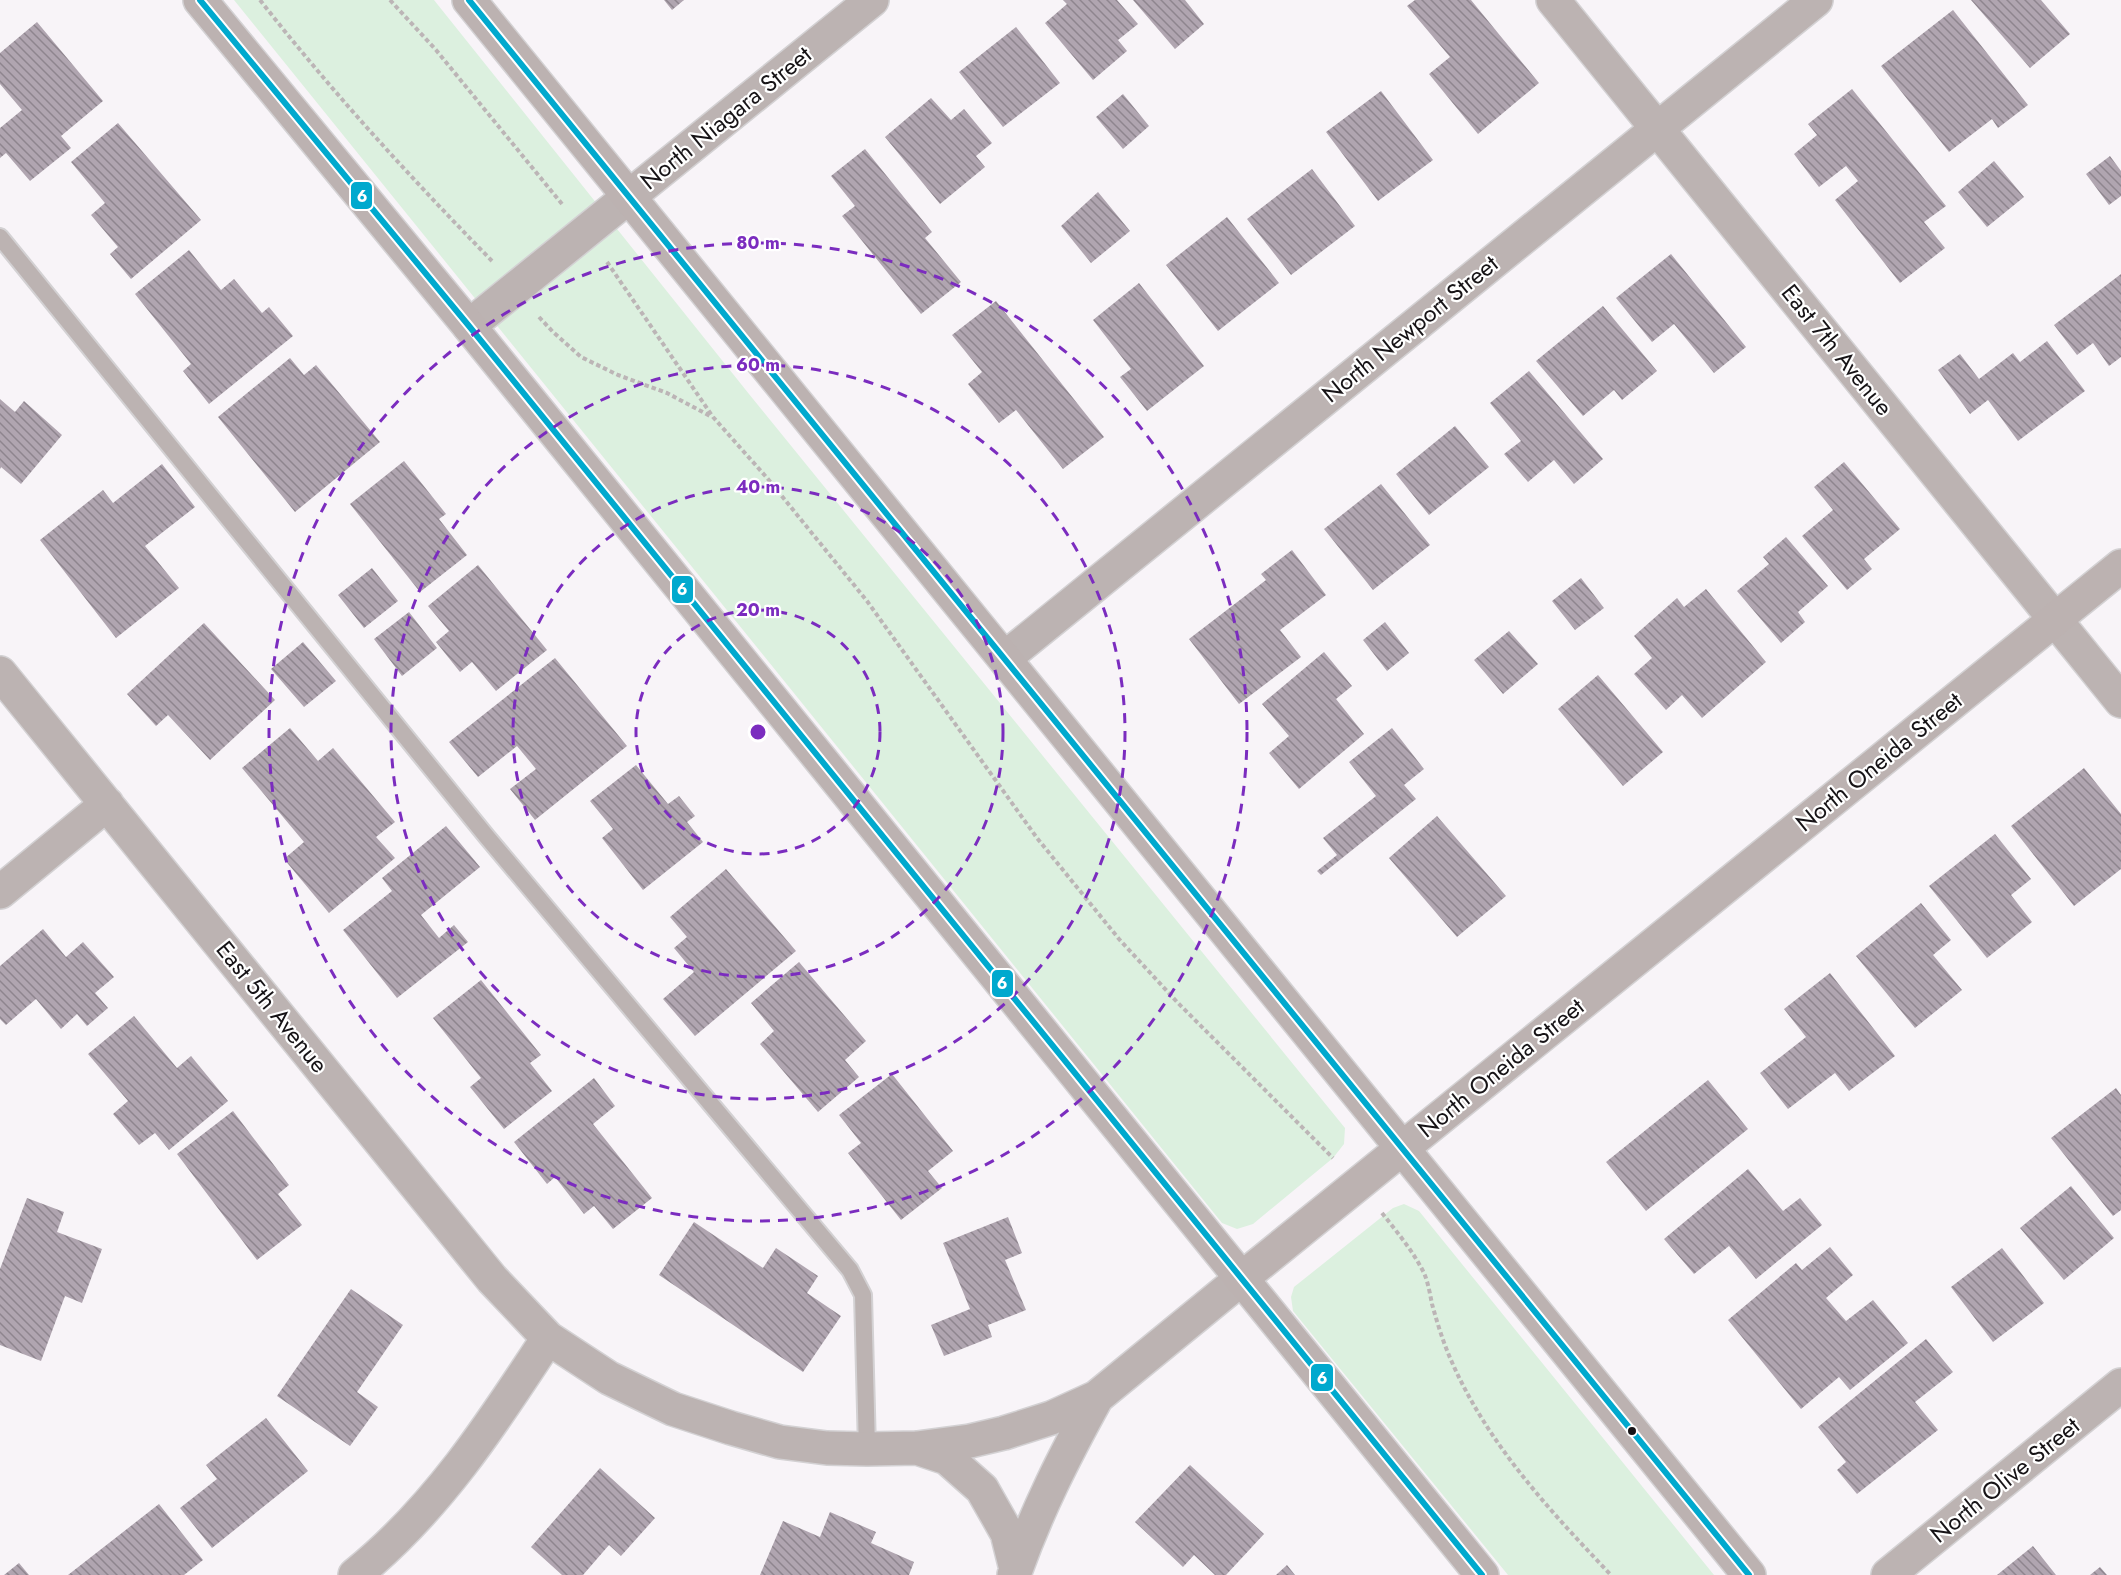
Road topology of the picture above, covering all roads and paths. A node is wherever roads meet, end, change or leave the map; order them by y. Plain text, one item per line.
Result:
1 (200, 0) edge
2 (260, 0) edge
3 (469, 0) edge
4 (1553, 0) edge
5 (1815, 0) edge
6 (869, 1) edge
7 (1656, 127) junction
8 (629, 197) junction
9 (0, 237) edge
10 (517, 286) junction
11 (469, 326) junction
12 (2121, 566) edge
13 (2055, 620) junction
14 (1005, 658) junction
15 (0, 673) edge
16 (2121, 701) edge
17 (107, 804) junction
18 (0, 892) edge
19 (1402, 1148) junction
20 (1358, 1184) junction
21 (1241, 1279) junction
22 (548, 1338) junction
23 (2121, 1384) edge
24 (1097, 1397) junction
25 (917, 1448) junction
26 (867, 1449) junction
27 (1015, 1572) edge
28 (356, 1575) edge
29 (1482, 1575) edge
30 (1611, 1575) edge
31 (1749, 1575) edge
32 (1888, 1575) edge

1 - 11 main road
2 - 10 path
3 - 8 main road
4 - 7 street, East 7th Avenue
5 - 7 street, North Newport Street
6 - 8 street, North Niagara Street
7 - 13 street, East 7th Avenue
7 - 14 street, North Newport Street
8 - 10 street, North Niagara Street
8 - 14 main road
9 - 26 lane
10 - 11 street, North Niagara Street
10 - 20 path
11 - 21 main road
12 - 13 main road, North Oneida Street
13 - 16 street, East 7th Avenue
13 - 19 main road, North Oneida Street
14 - 19 main road
15 - 17 street, East 5th Avenue
17 - 18 street
17 - 22 street, East 5th Avenue
19 - 20 main road, North Oneida Street
19 - 31 main road
20 - 21 main road, North Oneida Street
20 - 30 path
21 - 24 street, North Oneida Street
21 - 29 main road
22 - 26 street, North Oneida Street
22 - 28 street
23 - 32 street, North Olive Street
24 - 25 street, North Oneida Street
24 - 27 street
25 - 26 street, North Oneida Street
25 - 27 street

